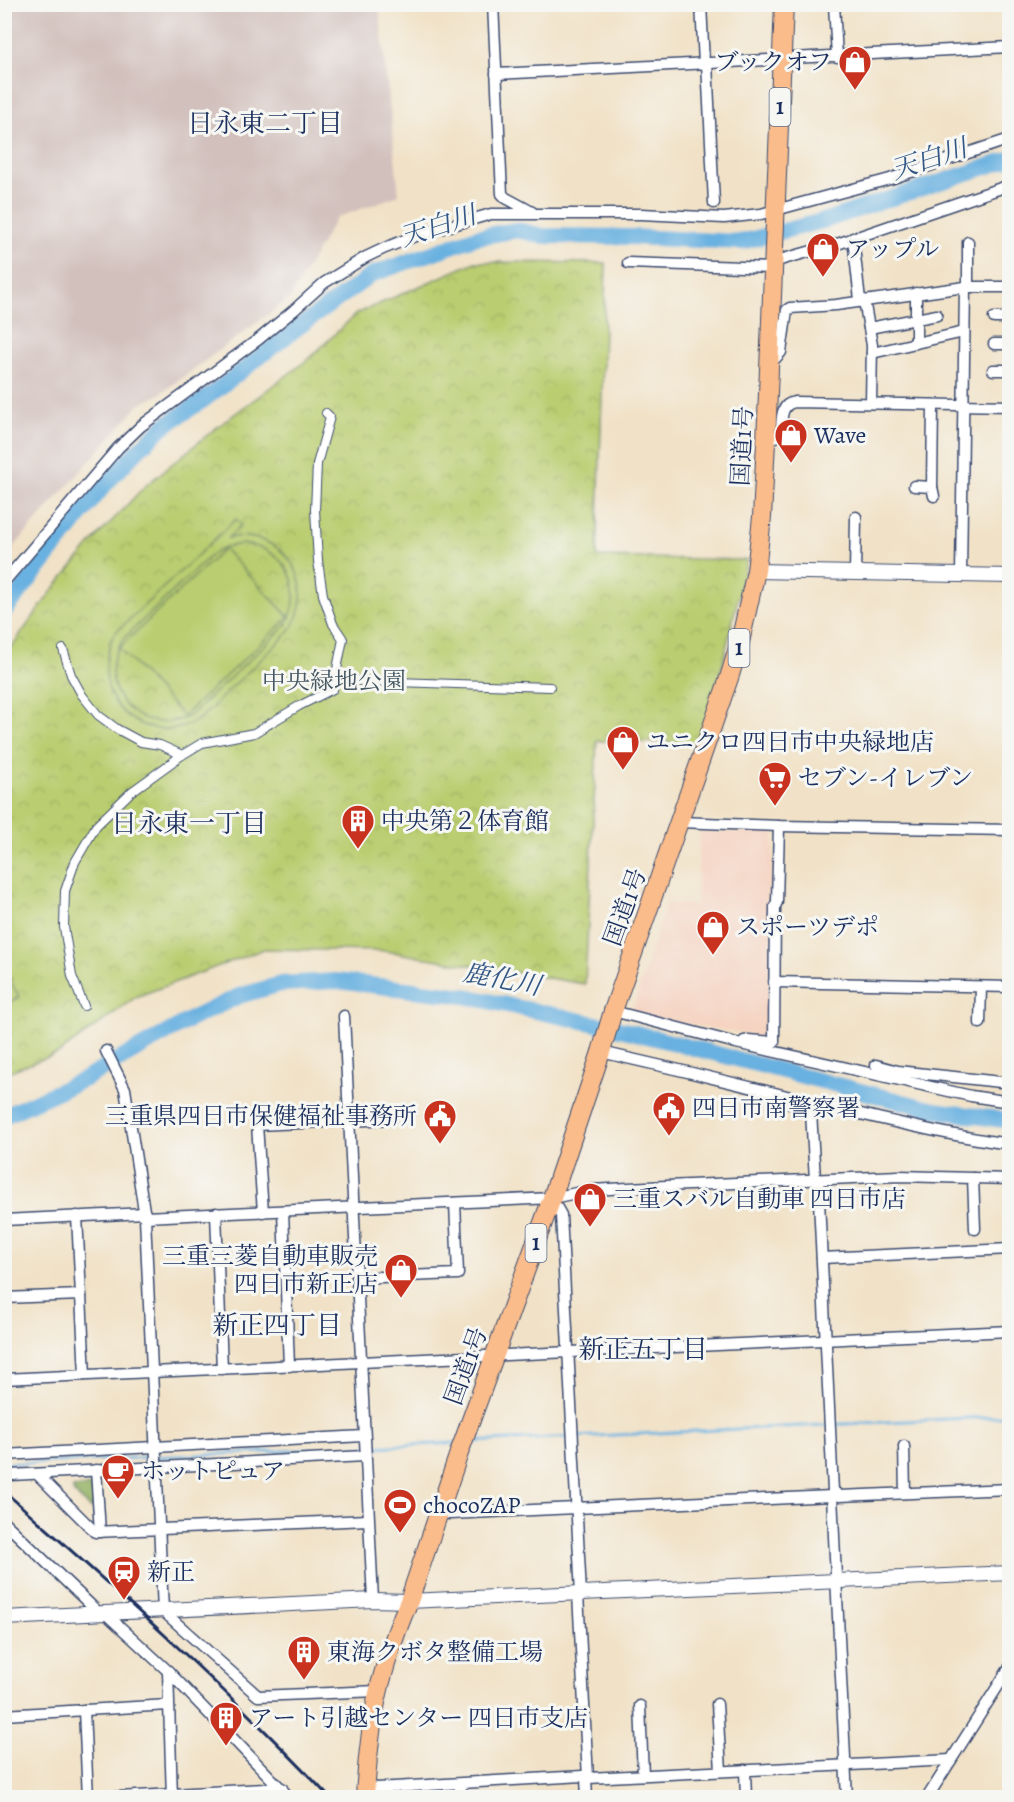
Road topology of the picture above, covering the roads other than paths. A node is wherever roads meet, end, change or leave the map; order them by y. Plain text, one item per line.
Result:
1 (493, 4) edge
2 (701, 4) edge
3 (784, 4) edge
4 (834, 4) edge
5 (1010, 47) edge
6 (837, 57) junction
7 (792, 58) dead end
8 (768, 60) dead end
9 (705, 63) junction
10 (496, 74) junction
11 (1010, 139) edge
12 (1010, 185) edge
13 (714, 203) dead end
14 (776, 210) junction
15 (535, 213) junction
16 (853, 238) junction
17 (968, 242) dead end
18 (628, 263) dead end
19 (773, 265) junction
20 (967, 287) junction
21 (1010, 287) edge
22 (916, 293) junction
23 (862, 300) junction
24 (937, 315) dead end
25 (994, 318) dead end
26 (1010, 318) edge
27 (916, 319) junction
28 (869, 328) junction
29 (964, 332) junction
30 (916, 343) junction
31 (994, 344) dead end
32 (1010, 344) edge
33 (872, 353) junction
34 (770, 364) junction
35 (993, 370) dead end
36 (1010, 370) edge
37 (871, 404) junction
38 (933, 405) junction
39 (963, 405) junction
40 (1010, 406) edge
41 (326, 413) dead end
42 (766, 442) junction
43 (914, 486) dead end
44 (856, 517) dead end
45 (756, 571) junction
46 (855, 573) junction
47 (961, 575) junction
48 (1010, 576) edge
49 (4, 582) edge
50 (63, 649) dead end
51 (335, 680) junction
52 (550, 687) dead end
53 (182, 755) junction
54 (680, 822) junction
55 (779, 826) junction
56 (1010, 830) edge
57 (774, 982) junction
58 (981, 987) junction
59 (1010, 987) edge
60 (84, 1006) dead end
61 (613, 1013) junction
62 (344, 1016) dead end
63 (980, 1023) dead end
64 (736, 1043) junction
65 (106, 1051) dead end
66 (601, 1052) junction
67 (876, 1065) dead end
68 (1010, 1083) edge
69 (771, 1092) junction
70 (1010, 1102) edge
71 (391, 1119) dead end
72 (349, 1122) junction
73 (1010, 1144) edge
74 (973, 1178) junction
75 (1010, 1179) edge
76 (816, 1180) junction
77 (552, 1198) junction
78 (455, 1203) junction
79 (353, 1209) junction
80 (283, 1210) junction
81 (263, 1212) junction
82 (216, 1214) junction
83 (145, 1215) junction
84 (77, 1216) junction
85 (4, 1220) edge
86 (975, 1229) dead end
87 (1010, 1249) edge
88 (822, 1258) junction
89 (356, 1278) junction
90 (81, 1295) junction
91 (4, 1298) edge
92 (1010, 1331) edge
93 (826, 1340) junction
94 (568, 1352) junction
95 (495, 1355) junction
96 (360, 1362) junction
97 (289, 1366) junction
98 (222, 1369) junction
99 (152, 1372) junction
100 (85, 1375) junction
101 (4, 1379) edge
102 (364, 1438) junction
103 (904, 1446) dead end
104 (156, 1449) junction
105 (4, 1455) edge
106 (365, 1455) junction
107 (157, 1465) junction
108 (96, 1470) junction
109 (6, 1471) edge
110 (37, 1474) junction
111 (1010, 1490) edge
112 (905, 1493) junction
113 (834, 1495) junction
114 (575, 1509) junction
115 (439, 1512) junction
116 (368, 1520) junction
117 (4, 1522) edge
118 (160, 1530) junction
119 (100, 1532) junction
120 (18, 1535) junction
121 (4, 1536) edge
122 (1010, 1573) edge
123 (837, 1582) junction
124 (580, 1594) junction
125 (373, 1600) junction
126 (409, 1601) junction
127 (163, 1611) junction
128 (102, 1613) junction
129 (4, 1618) edge
130 (1010, 1667) edge
131 (168, 1671) junction
132 (378, 1691) junction
133 (717, 1704) dead end
134 (168, 1705) junction
135 (640, 1706) dead end
136 (84, 1710) junction
137 (4, 1714) edge
138 (951, 1760) junction
139 (846, 1764) junction
140 (745, 1770) junction
141 (721, 1771) junction
142 (643, 1775) junction
143 (587, 1778) junction
144 (459, 1784) junction
145 (282, 1788) junction
146 (365, 1792) edge
147 (255, 1794) edge
148 (172, 1796) edge
149 (88, 1797) edge
150 (101, 1797) edge
151 (290, 1797) edge
152 (460, 1797) edge
153 (587, 1797) edge
154 (746, 1797) edge
155 (847, 1797) edge
156 (927, 1797) edge

1 - 10 street
2 - 9 street
3 - 14 highway, 国道1号 / 1
4 - 6 street
5 - 6 street
6 - 7 street
8 - 9 street
9 - 10 street
9 - 13 street
10 - 15 street
11 - 14 street
12 - 16 street
14 - 15 street
14 - 19 highway, 国道1号 / 1
15 - 49 street
16 - 19 street
16 - 23 street
17 - 20 street
18 - 19 street
19 - 34 highway, 国道1号 / 1
20 - 21 street
20 - 22 street
20 - 29 street
22 - 23 street
22 - 27 street
23 - 28 street
23 - 34 street
24 - 27 street
25 - 26 street
27 - 28 street
27 - 30 street
28 - 33 street
29 - 30 street
29 - 39 street
30 - 33 street
31 - 32 street
33 - 37 street
34 - 42 highway, 国道1号 / 1
35 - 36 street
37 - 38 street
37 - 42 street
38 - 39 street
38 - 43 street
39 - 40 street
39 - 47 street
41 - 51 street
42 - 45 highway, 国道1号 / 1
44 - 46 street
45 - 46 street
45 - 54 highway, 国道1号 / 1
46 - 47 street
47 - 48 street
50 - 53 street
51 - 52 street
51 - 53 street
53 - 60 street
54 - 55 street
54 - 61 highway, 国道1号 / 1
55 - 56 street
55 - 57 street
57 - 58 street
57 - 64 street
58 - 59 street
58 - 63 street
61 - 64 street
61 - 66 highway, 国道1号 / 1
62 - 72 street
64 - 70 street
65 - 83 street
66 - 69 street
66 - 77 highway, 国道1号 / 1
67 - 68 street
69 - 73 street
69 - 76 street
71 - 72 street
72 - 79 street
72 - 81 street
74 - 75 street
74 - 76 street
74 - 86 street
76 - 77 street
76 - 88 street
77 - 78 street
77 - 94 street
77 - 95 highway, 国道1号 / 1
78 - 79 street
78 - 89 street
79 - 80 street
79 - 89 street
80 - 81 street
80 - 97 street
81 - 82 street
82 - 83 street
82 - 98 street
83 - 84 street
83 - 99 street
84 - 85 street
84 - 90 street
87 - 88 street
88 - 93 street
89 - 96 street
90 - 91 street
90 - 100 street
92 - 93 street
93 - 94 street
93 - 113 street
94 - 95 street
94 - 114 street
95 - 96 street
95 - 115 highway, 国道1号 / 1
96 - 97 street
96 - 102 street
97 - 98 street
98 - 99 street
99 - 100 street
99 - 104 street
100 - 101 street
102 - 104 street
102 - 106 street
103 - 112 street
104 - 105 street
104 - 107 street
106 - 107 street
106 - 116 street
107 - 108 street
107 - 118 street
108 - 110 street
108 - 119 street
109 - 110 street
110 - 119 street
111 - 112 street
112 - 113 street
113 - 114 street
113 - 123 street
114 - 115 street
114 - 124 street
115 - 126 highway, 国道1号 / 1
116 - 118 street
116 - 125 street
117 - 120 street
118 - 119 street
118 - 127 street
120 - 121 street
120 - 128 street
122 - 123 street
123 - 124 street
123 - 139 street
124 - 126 street
124 - 143 street
125 - 126 street
125 - 127 street
126 - 132 highway, 国道1号 / 1
127 - 128 street
127 - 132 street
128 - 129 street
128 - 131 street
130 - 138 street
131 - 134 street
131 - 145 street
132 - 146 highway, 国道1号 / 1
133 - 141 street
134 - 136 street
134 - 148 street
135 - 142 street
136 - 137 street
136 - 149 street
138 - 139 street
138 - 156 street
139 - 140 street
139 - 155 street
140 - 141 street
140 - 154 street
141 - 142 street
142 - 143 street
143 - 144 street
143 - 153 street
144 - 146 street
144 - 152 street
145 - 147 street
145 - 151 street
147 - 148 street
148 - 150 street

